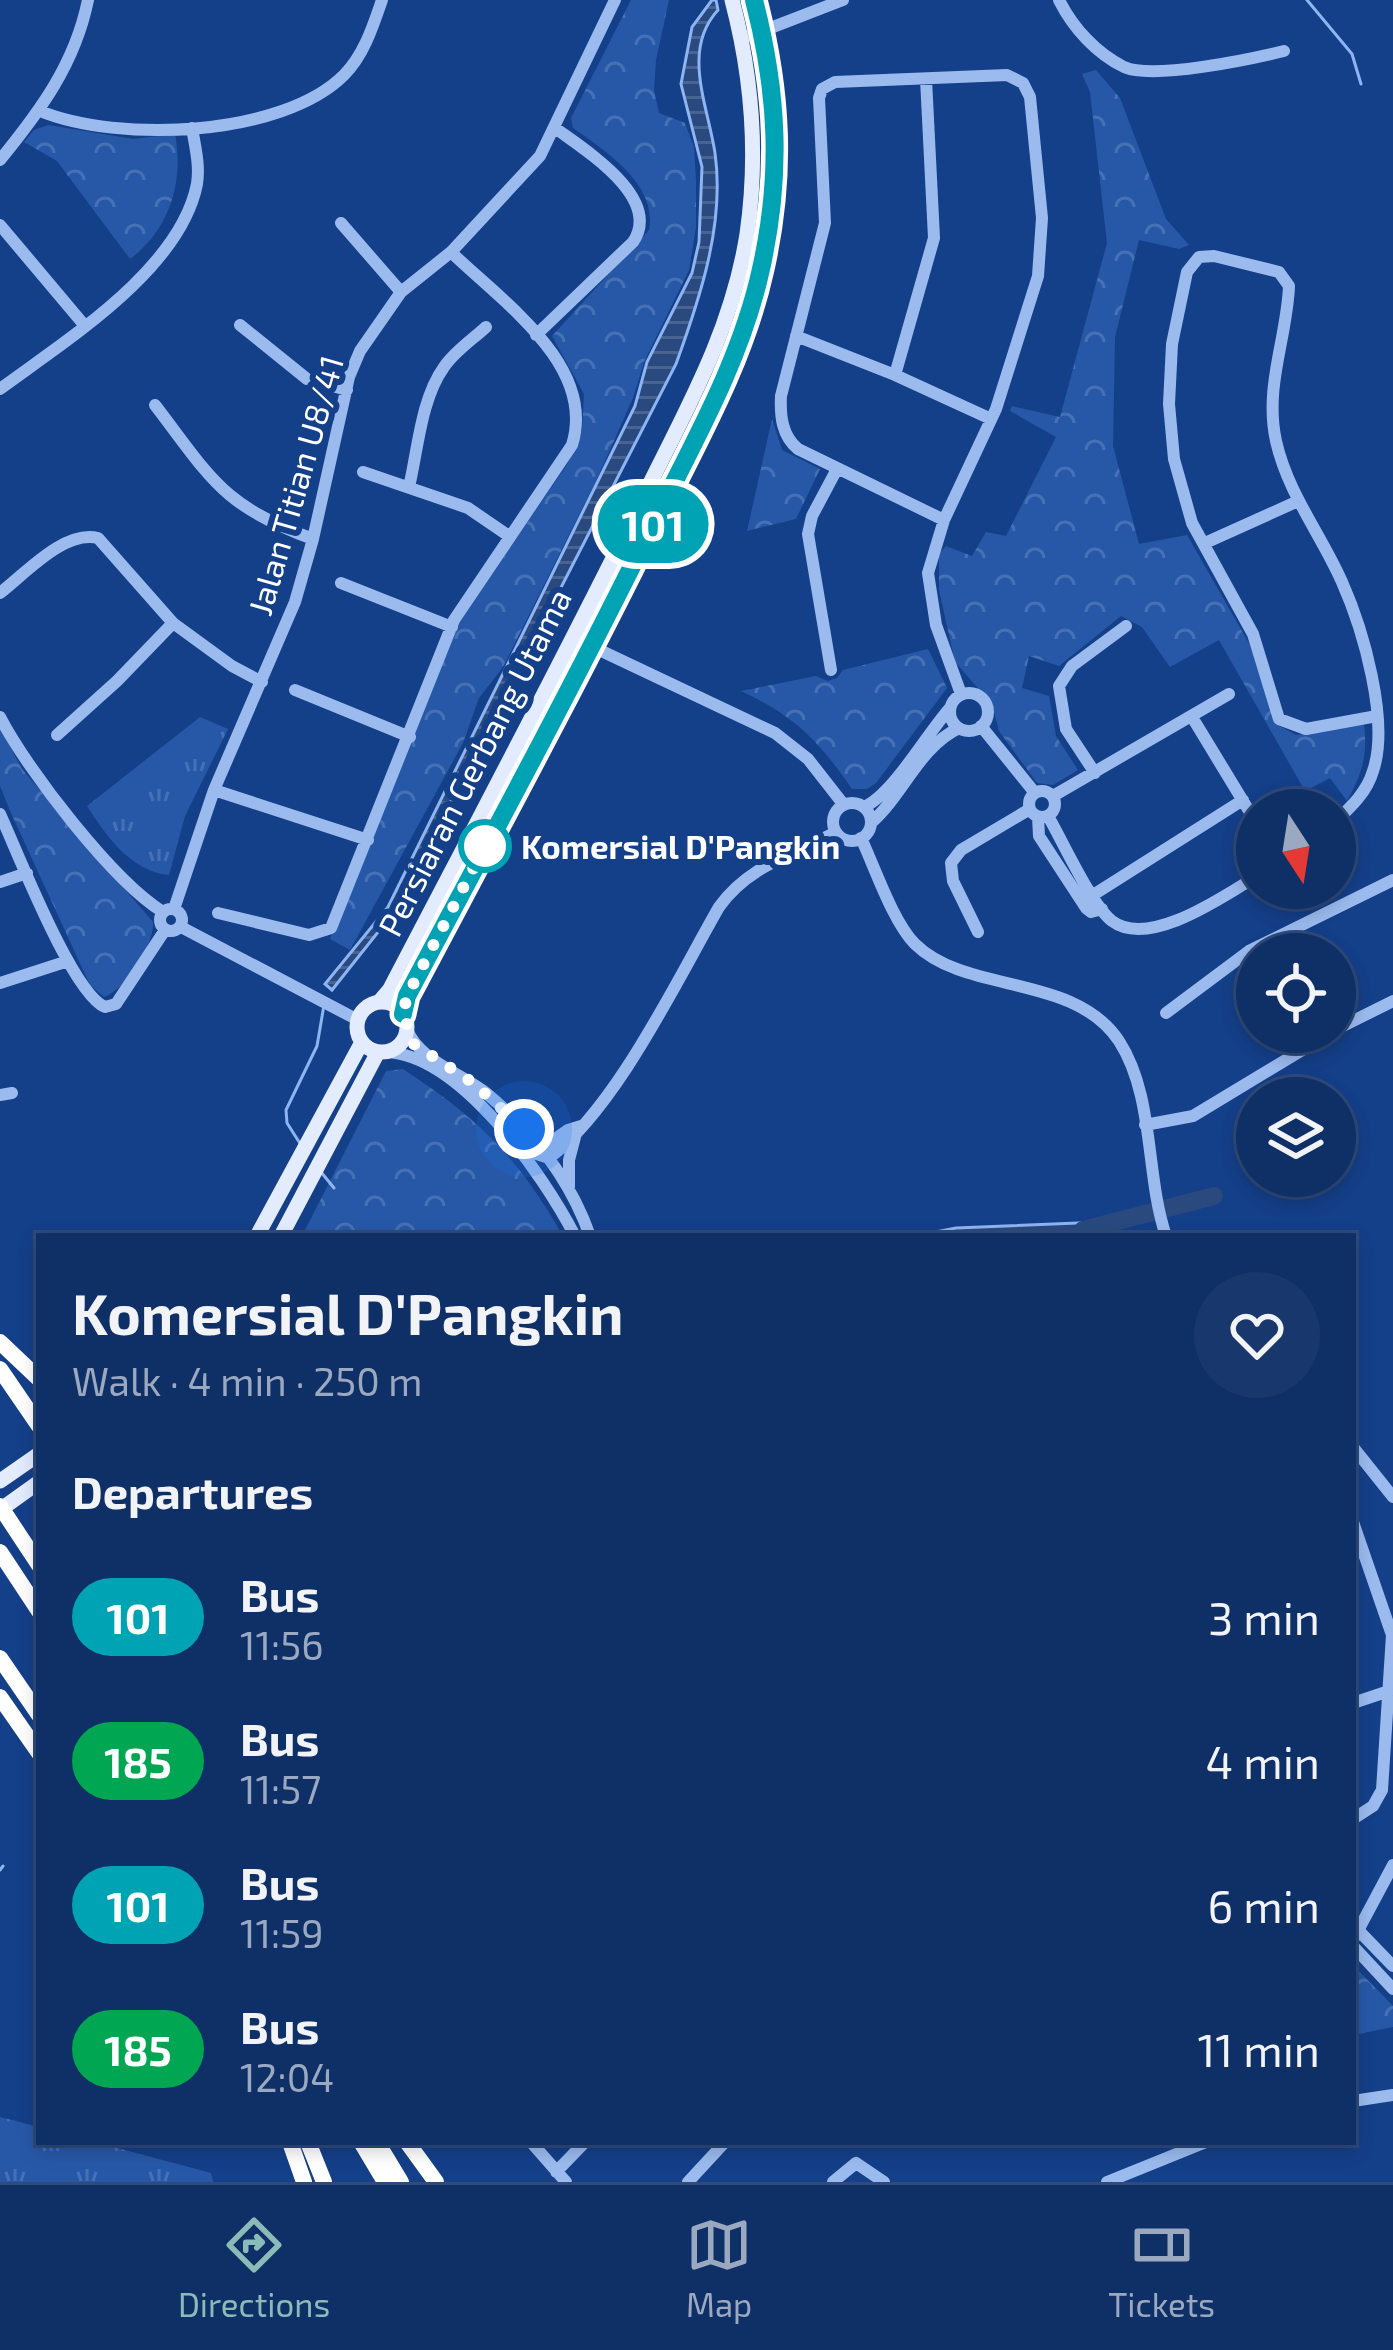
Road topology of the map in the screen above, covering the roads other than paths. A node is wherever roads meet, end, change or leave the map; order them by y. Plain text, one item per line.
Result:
1 (88, 0) edge
2 (382, 0) edge
3 (616, 0) edge
4 (843, 0) edge
5 (1059, 0) edge
6 (755, 4) edge
7 (734, 6) edge
8 (763, 30) junction
9 (742, 38) junction
10 (1284, 52) dead end
11 (926, 79) junction
12 (40, 111) junction
13 (192, 128) junction
14 (555, 128) junction
15 (0, 160) edge
16 (341, 223) dead end
17 (0, 225) edge
18 (451, 252) junction
19 (401, 292) junction
20 (240, 325) dead end
21 (85, 326) junction
22 (486, 327) dead end
23 (536, 335) junction
24 (796, 336) junction
25 (895, 375) junction
26 (0, 389) edge
27 (346, 390) junction
28 (154, 405) dead end
29 (991, 419) junction
30 (837, 469) junction
31 (363, 472) dead end
32 (409, 487) junction
33 (1296, 502) junction
34 (944, 520) junction
35 (509, 536) junction
36 (313, 539) junction
37 (1205, 543) junction
38 (340, 584) dead end
39 (0, 593) edge
40 (173, 623) junction
41 (1126, 626) dead end
42 (452, 627) junction
43 (574, 638) junction
44 (592, 646) junction
45 (831, 670) dead end
46 (262, 682) junction
47 (295, 690) dead end
48 (961, 694) junction
49 (1229, 694) dead end
50 (950, 708) junction
51 (1377, 716) junction
52 (0, 717) edge
53 (1192, 717) junction
54 (982, 726) junction
55 (959, 728) junction
56 (57, 735) dead end
57 (410, 737) junction
58 (1095, 773) junction
59 (1236, 789) edge
60 (214, 790) junction
61 (1035, 793) junction
62 (1053, 796) junction
63 (1356, 800) edge
64 (1236, 804) edge
65 (844, 805) junction
66 (864, 807) junction
67 (0, 814) edge
68 (1039, 814) junction
69 (871, 824) junction
70 (836, 832) junction
71 (861, 838) junction
72 (368, 840) junction
73 (27, 873) junction
74 (1393, 880) edge
75 (0, 882) edge
76 (1236, 887) edge
77 (1093, 895) junction
78 (1102, 909) junction
79 (168, 911) junction
80 (218, 913) dead end
81 (181, 927) junction
82 (165, 930) junction
83 (978, 932) dead end
84 (68, 961) junction
85 (0, 983) edge
86 (1393, 1001) edge
87 (379, 1002) junction
88 (1166, 1013) dead end
89 (358, 1020) junction
90 (1356, 1020) edge
91 (405, 1022) junction
92 (362, 1042) junction
93 (382, 1052) junction
94 (1299, 1053) edge
95 (1145, 1125) junction
96 (524, 1129) junction
97 (575, 1130) junction
98 (521, 1149) junction
99 (544, 1155) junction
100 (544, 1180) junction
101 (570, 1192) junction
102 (259, 1233) edge
103 (283, 1233) edge
104 (572, 1233) edge
105 (589, 1233) edge
106 (1165, 1233) edge
107 (0, 1342) edge
108 (0, 1369) edge
109 (36, 1375) edge
110 (36, 1422) edge
111 (1356, 1454) edge
112 (36, 1456) edge
113 (0, 1480) edge
114 (36, 1484) edge
115 (1393, 1497) edge
116 (0, 1508) edge
117 (1356, 1531) edge
118 (0, 1552) edge
119 (36, 1561) edge
120 (1370, 1573) junction
121 (1356, 1578) edge
122 (36, 1606) edge
123 (0, 1658) edge
124 (1389, 1691) junction
125 (0, 1697) edge
126 (1356, 1702) edge
127 (36, 1711) edge
128 (36, 1749) edge
129 (1356, 1817) edge
130 (1393, 1864) edge
131 (1356, 1937) edge
132 (1356, 1940) edge
133 (1356, 1940) edge
134 (1393, 1966) edge
135 (1393, 1989) edge
136 (1393, 2095) edge
137 (1356, 2101) edge
138 (291, 2145) edge
139 (309, 2145) edge
140 (363, 2145) edge
141 (379, 2145) edge
142 (409, 2145) edge
143 (538, 2145) edge
144 (582, 2145) edge
145 (722, 2145) edge
146 (1199, 2145) edge
147 (556, 2173) edge
148 (304, 2182) edge
149 (324, 2182) edge
150 (385, 2182) edge
151 (401, 2182) edge
152 (436, 2182) edge
153 (688, 2182) edge
154 (833, 2182) edge
155 (884, 2182) edge
156 (1107, 2182) edge

1 - 12 street
2 - 13 street
3 - 14 street, Jalan Titian U8/41
4 - 8 street
5 - 10 street
6 - 8 main road, Persiaran Gerbang Utama
7 - 9 main road, Persiaran Gerbang Utama
8 - 9 street
8 - 44 main road, Persiaran Gerbang Utama
9 - 43 main road, Persiaran Gerbang Utama
11 - 24 street
11 - 25 street
11 - 29 street
12 - 13 street
12 - 15 street
13 - 21 street
14 - 18 street, Jalan Titian U8/41
14 - 23 street
16 - 19 street
17 - 21 street
18 - 19 street, Jalan Titian U8/41
18 - 23 street
19 - 27 street, Jalan Titian U8/41
20 - 27 street
21 - 26 street
22 - 32 street
23 - 35 street
24 - 25 street
24 - 30 street
25 - 29 street
27 - 36 street, Jalan Titian U8/41
28 - 36 street
29 - 34 street
30 - 34 street
30 - 45 street
31 - 32 street
32 - 35 street
33 - 37 street
33 - 37 street
33 - 51 street
34 - 48 street
35 - 42 street
36 - 46 street, Jalan Titian U8/41
37 - 51 street
38 - 42 street
39 - 40 street
40 - 46 street
40 - 56 street
41 - 58 street
42 - 57 street
43 - 44 street
43 - 87 main road, Persiaran Gerbang Utama
44 - 65 street
44 - 91 main road, Persiaran Gerbang Utama
46 - 60 street, Jalan Titian U8/41
47 - 57 street
48 - 50 street
48 - 54 street
49 - 53 street
50 - 55 street
50 - 66 street
51 - 63 street
52 - 79 street
53 - 58 street
53 - 59 street
54 - 55 street
54 - 61 street
55 - 69 street
57 - 72 street
58 - 62 street
60 - 72 street
60 - 79 street, Jalan Titian U8/41
61 - 62 street
61 - 68 street
62 - 68 street
64 - 77 street
65 - 66 street
65 - 70 street
66 - 69 street
67 - 73 street
68 - 77 street
68 - 78 street
68 - 83 street
69 - 71 street
70 - 71 street
70 - 97 street
71 - 95 street
72 - 80 street
73 - 75 street
73 - 84 street
74 - 88 street
76 - 78 street
77 - 78 street
79 - 81 street
79 - 82 street
81 - 82 street
81 - 89 street
82 - 84 street
84 - 85 street
86 - 90 street
87 - 89 main road
87 - 91 main road
89 - 92 main road
91 - 93 main road
91 - 96 street
92 - 93 main road
92 - 102 main road
93 - 98 street
93 - 103 main road
94 - 95 street
95 - 106 street
96 - 97 street
96 - 99 street
97 - 99 street
97 - 101 street
98 - 99 street
98 - 100 street
99 - 100 street
99 - 101 street
100 - 104 street
101 - 105 street
107 - 109 highway
108 - 110 highway
111 - 115 street
112 - 113 main road
114 - 116 main road
116 - 119 highway, bridge
117 - 120 street
118 - 122 highway
120 - 121 street
120 - 124 street
123 - 127 highway
124 - 126 street
124 - 129 street
125 - 128 highway
130 - 131 street
132 - 134 street
133 - 135 street
136 - 137 street
138 - 148 highway
139 - 149 highway
140 - 150 highway
141 - 151 highway
142 - 152 highway
143 - 147 street
144 - 147 street
145 - 153 street
146 - 156 street
154 - 155 street

